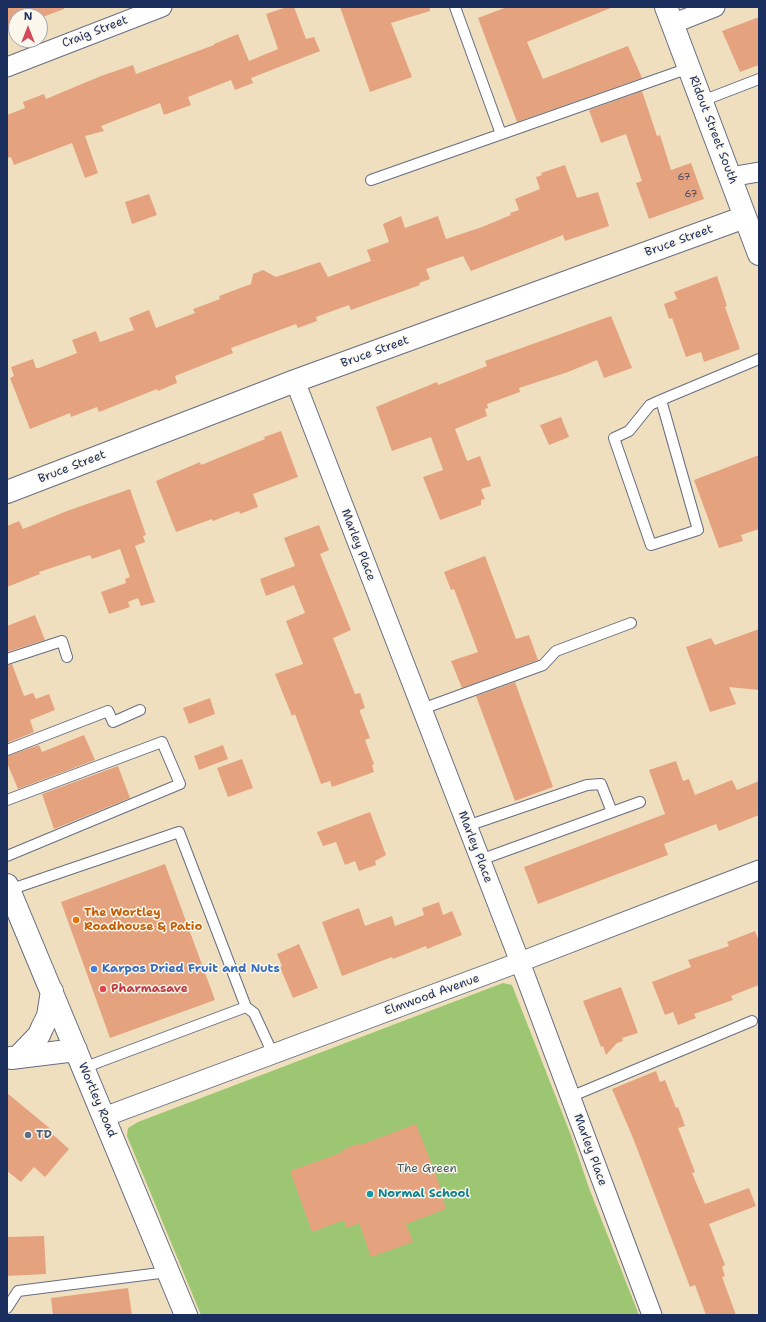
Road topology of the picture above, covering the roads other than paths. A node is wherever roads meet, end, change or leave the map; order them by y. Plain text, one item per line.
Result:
1 (162, 7) edge
2 (455, 7) edge
3 (715, 7) edge
4 (669, 16) edge
5 (7, 67) edge
6 (689, 68) junction
7 (759, 79) edge
8 (702, 101) junction
9 (501, 134) junction
10 (759, 172) edge
11 (730, 177) junction
12 (371, 180) dead end
13 (745, 217) junction
14 (759, 254) edge
15 (759, 359) edge
16 (295, 380) junction
17 (661, 400) junction
18 (7, 492) edge
19 (631, 623) dead end
20 (67, 657) dead end
21 (7, 659) edge
22 (422, 709) junction
23 (140, 710) dead end
24 (7, 750) edge
25 (7, 800) edge
26 (640, 802) dead end
27 (612, 812) junction
28 (467, 826) junction
29 (7, 856) edge
30 (480, 860) junction
31 (759, 870) edge
32 (8, 887) edge
33 (520, 962) junction
34 (52, 991) junction
35 (246, 1007) junction
36 (752, 1021) dead end
37 (273, 1054) junction
38 (12, 1058) edge
39 (79, 1059) junction
40 (570, 1097) junction
41 (104, 1117) junction
42 (168, 1272) junction
43 (7, 1308) edge
44 (186, 1315) edge
45 (652, 1315) edge

1 - 5 street, Craig Street
2 - 9 lane
3 - 4 street
4 - 6 street, Ridout Street South
6 - 8 street, Ridout Street South
6 - 9 lane
7 - 8 lane
8 - 11 street, Ridout Street South
9 - 12 lane
10 - 11 street
11 - 13 street, Ridout Street South
13 - 14 street, Ridout Street South
13 - 16 street, Bruce Street
15 - 17 lane
16 - 18 street, Bruce Street
16 - 22 street, Marley Place
17 - 17 lane
19 - 22 lane
20 - 21 lane
22 - 28 street, Marley Place
23 - 24 lane
25 - 29 lane
26 - 27 lane
27 - 28 lane
27 - 30 lane
28 - 30 street, Marley Place
30 - 33 street, Marley Place
31 - 33 street, Elmwood Avenue
32 - 34 street, Wortley Road
32 - 35 lane
33 - 37 street, Elmwood Avenue
33 - 40 street, Marley Place
34 - 38 street
34 - 39 street, Wortley Road
35 - 37 lane
35 - 39 lane
36 - 40 lane
37 - 41 street, Elmwood Avenue
38 - 39 street
39 - 41 street, Wortley Road
40 - 45 street, Marley Place
41 - 42 street, Wortley Road
42 - 43 lane
42 - 44 street, Wortley Road

